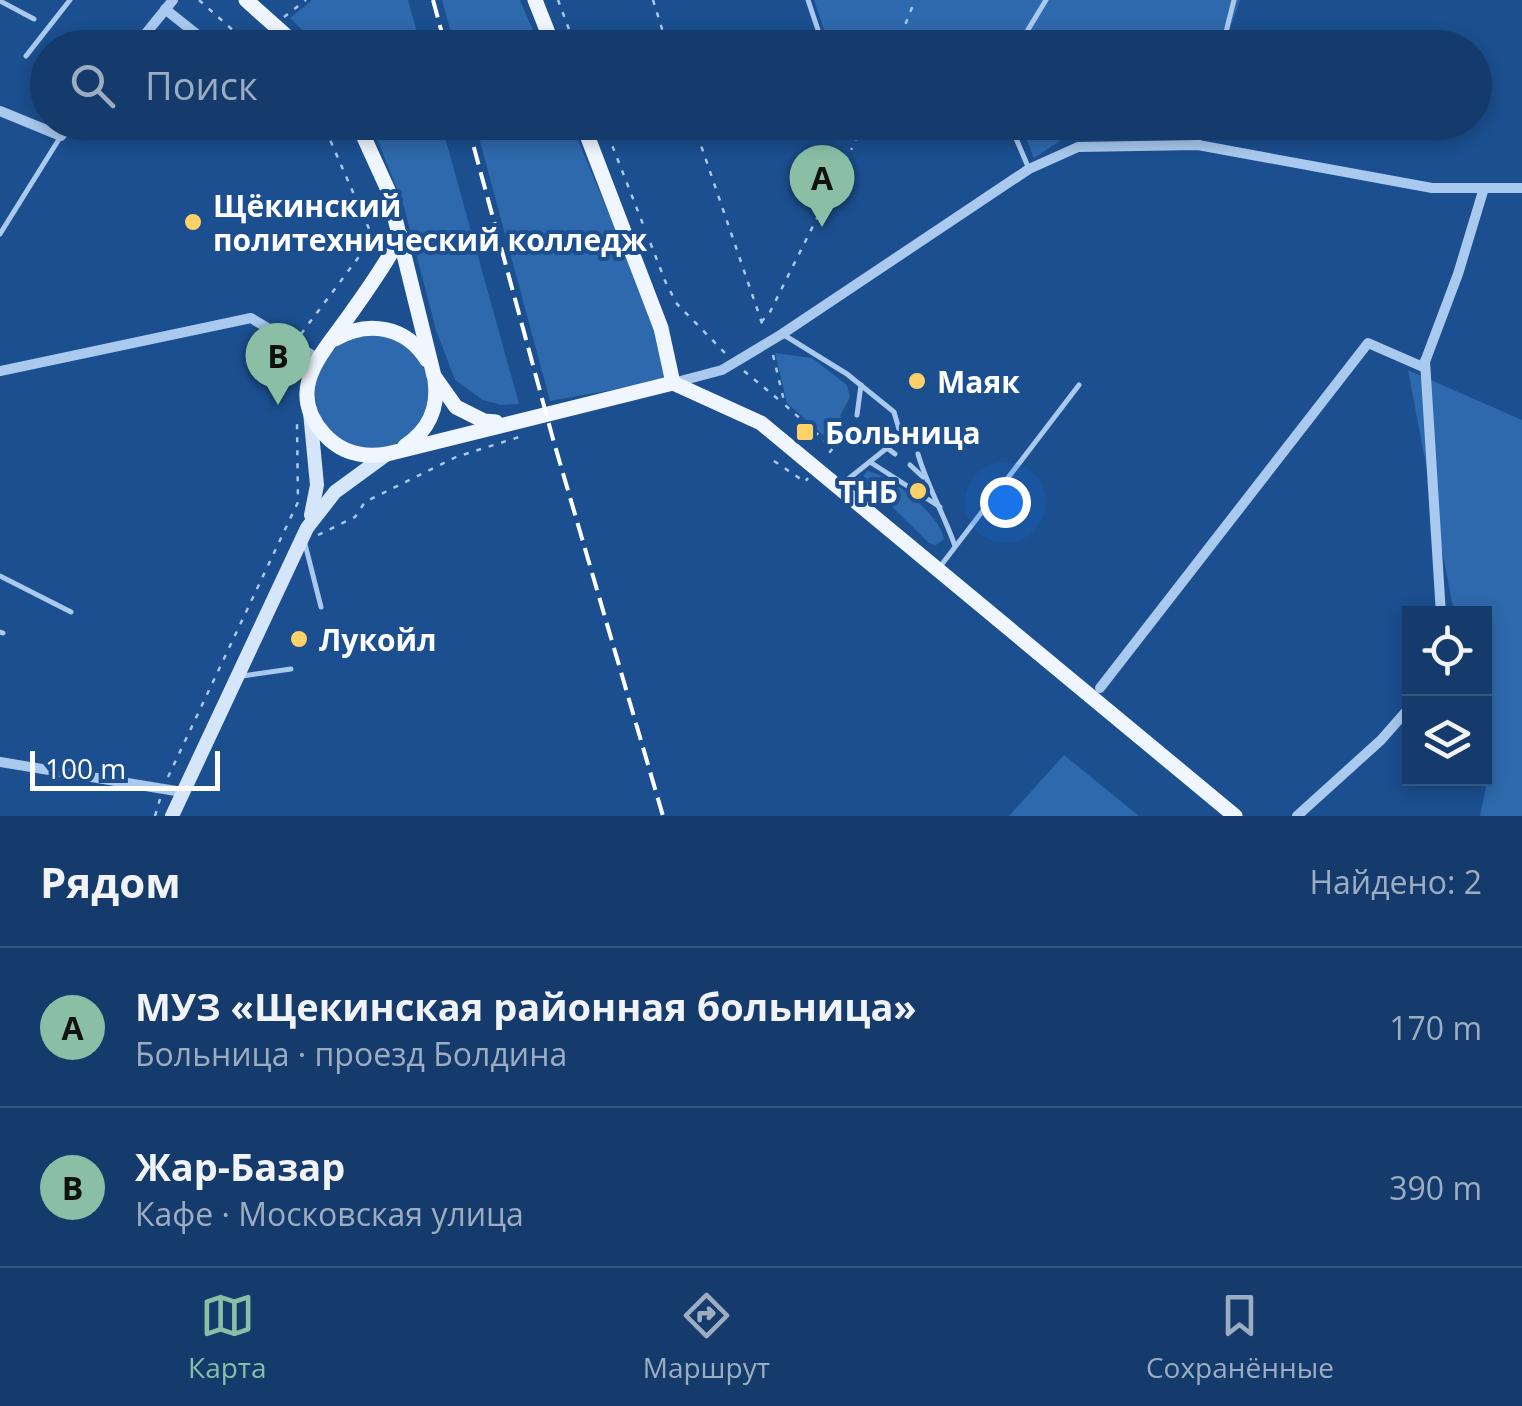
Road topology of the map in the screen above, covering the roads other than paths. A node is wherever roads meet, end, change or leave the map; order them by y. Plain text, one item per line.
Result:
1 (70, 0) edge
2 (246, 0) edge
3 (536, 0) edge
4 (808, 0) edge
5 (1046, 0) edge
6 (1234, 0) edge
7 (0, 1) edge
8 (169, 5) edge
9 (34, 19) dead end
10 (46, 30) edge
11 (149, 30) edge
12 (195, 30) edge
13 (280, 30) edge
14 (547, 30) edge
15 (818, 30) edge
16 (1027, 30) edge
17 (1226, 30) edge
18 (30, 51) edge
19 (26, 56) dead end
20 (0, 110) edge
21 (30, 123) edge
22 (59, 140) edge
23 (365, 140) edge
24 (589, 140) edge
25 (1017, 140) edge
26 (1199, 140) edge
27 (1198, 145) junction
28 (1030, 169) junction
29 (1484, 188) junction
30 (1522, 188) edge
31 (0, 234) edge
32 (401, 236) junction
33 (782, 334) junction
34 (320, 353) junction
35 (1425, 362) junction
36 (432, 370) junction
37 (0, 371) edge
38 (672, 383) junction
39 (1079, 384) dead end
40 (862, 385) junction
41 (303, 409) junction
42 (857, 415) dead end
43 (510, 423) junction
44 (903, 443) dead end
45 (393, 452) junction
46 (895, 454) dead end
47 (918, 454) dead end
48 (870, 462) junction
49 (910, 465) dead end
50 (925, 479) junction
51 (838, 487) junction
52 (942, 509) junction
53 (306, 537) junction
54 (955, 546) junction
55 (937, 570) junction
56 (0, 576) edge
57 (320, 606) dead end
58 (1440, 606) edge
59 (71, 612) dead end
60 (291, 668) dead end
61 (234, 677) junction
62 (1100, 688) dead end
63 (1402, 717) edge
64 (0, 762) edge
65 (182, 792) junction
66 (172, 816) edge
67 (1235, 816) edge
68 (1297, 816) edge

1 - 10 lane
2 - 13 main road
3 - 14 main road
4 - 15 lane
5 - 16 lane
6 - 17 lane
7 - 9 lane
8 - 11 street
8 - 12 street
18 - 19 lane
20 - 21 street
22 - 31 lane
23 - 32 main road
24 - 38 main road
25 - 28 lane
26 - 27 lane
27 - 28 street
27 - 29 street
28 - 33 street
29 - 30 street
29 - 35 street
32 - 34 main road
32 - 36 main road
33 - 38 street
33 - 40 lane
34 - 36 main road
34 - 37 street
34 - 41 main road
35 - 58 street
35 - 62 street
36 - 43 main road
36 - 45 main road
38 - 43 main road
38 - 51 main road
39 - 54 lane
40 - 42 lane
40 - 44 lane
41 - 45 main road
41 - 53 street
43 - 45 main road
45 - 53 street
46 - 48 lane
47 - 50 lane
48 - 51 lane
48 - 52 lane
49 - 50 lane
50 - 52 lane
51 - 55 main road
52 - 54 lane
53 - 57 lane
53 - 61 street
54 - 55 lane
55 - 67 main road
56 - 59 lane
60 - 61 lane
61 - 65 street
63 - 68 street
64 - 65 street
65 - 66 street

